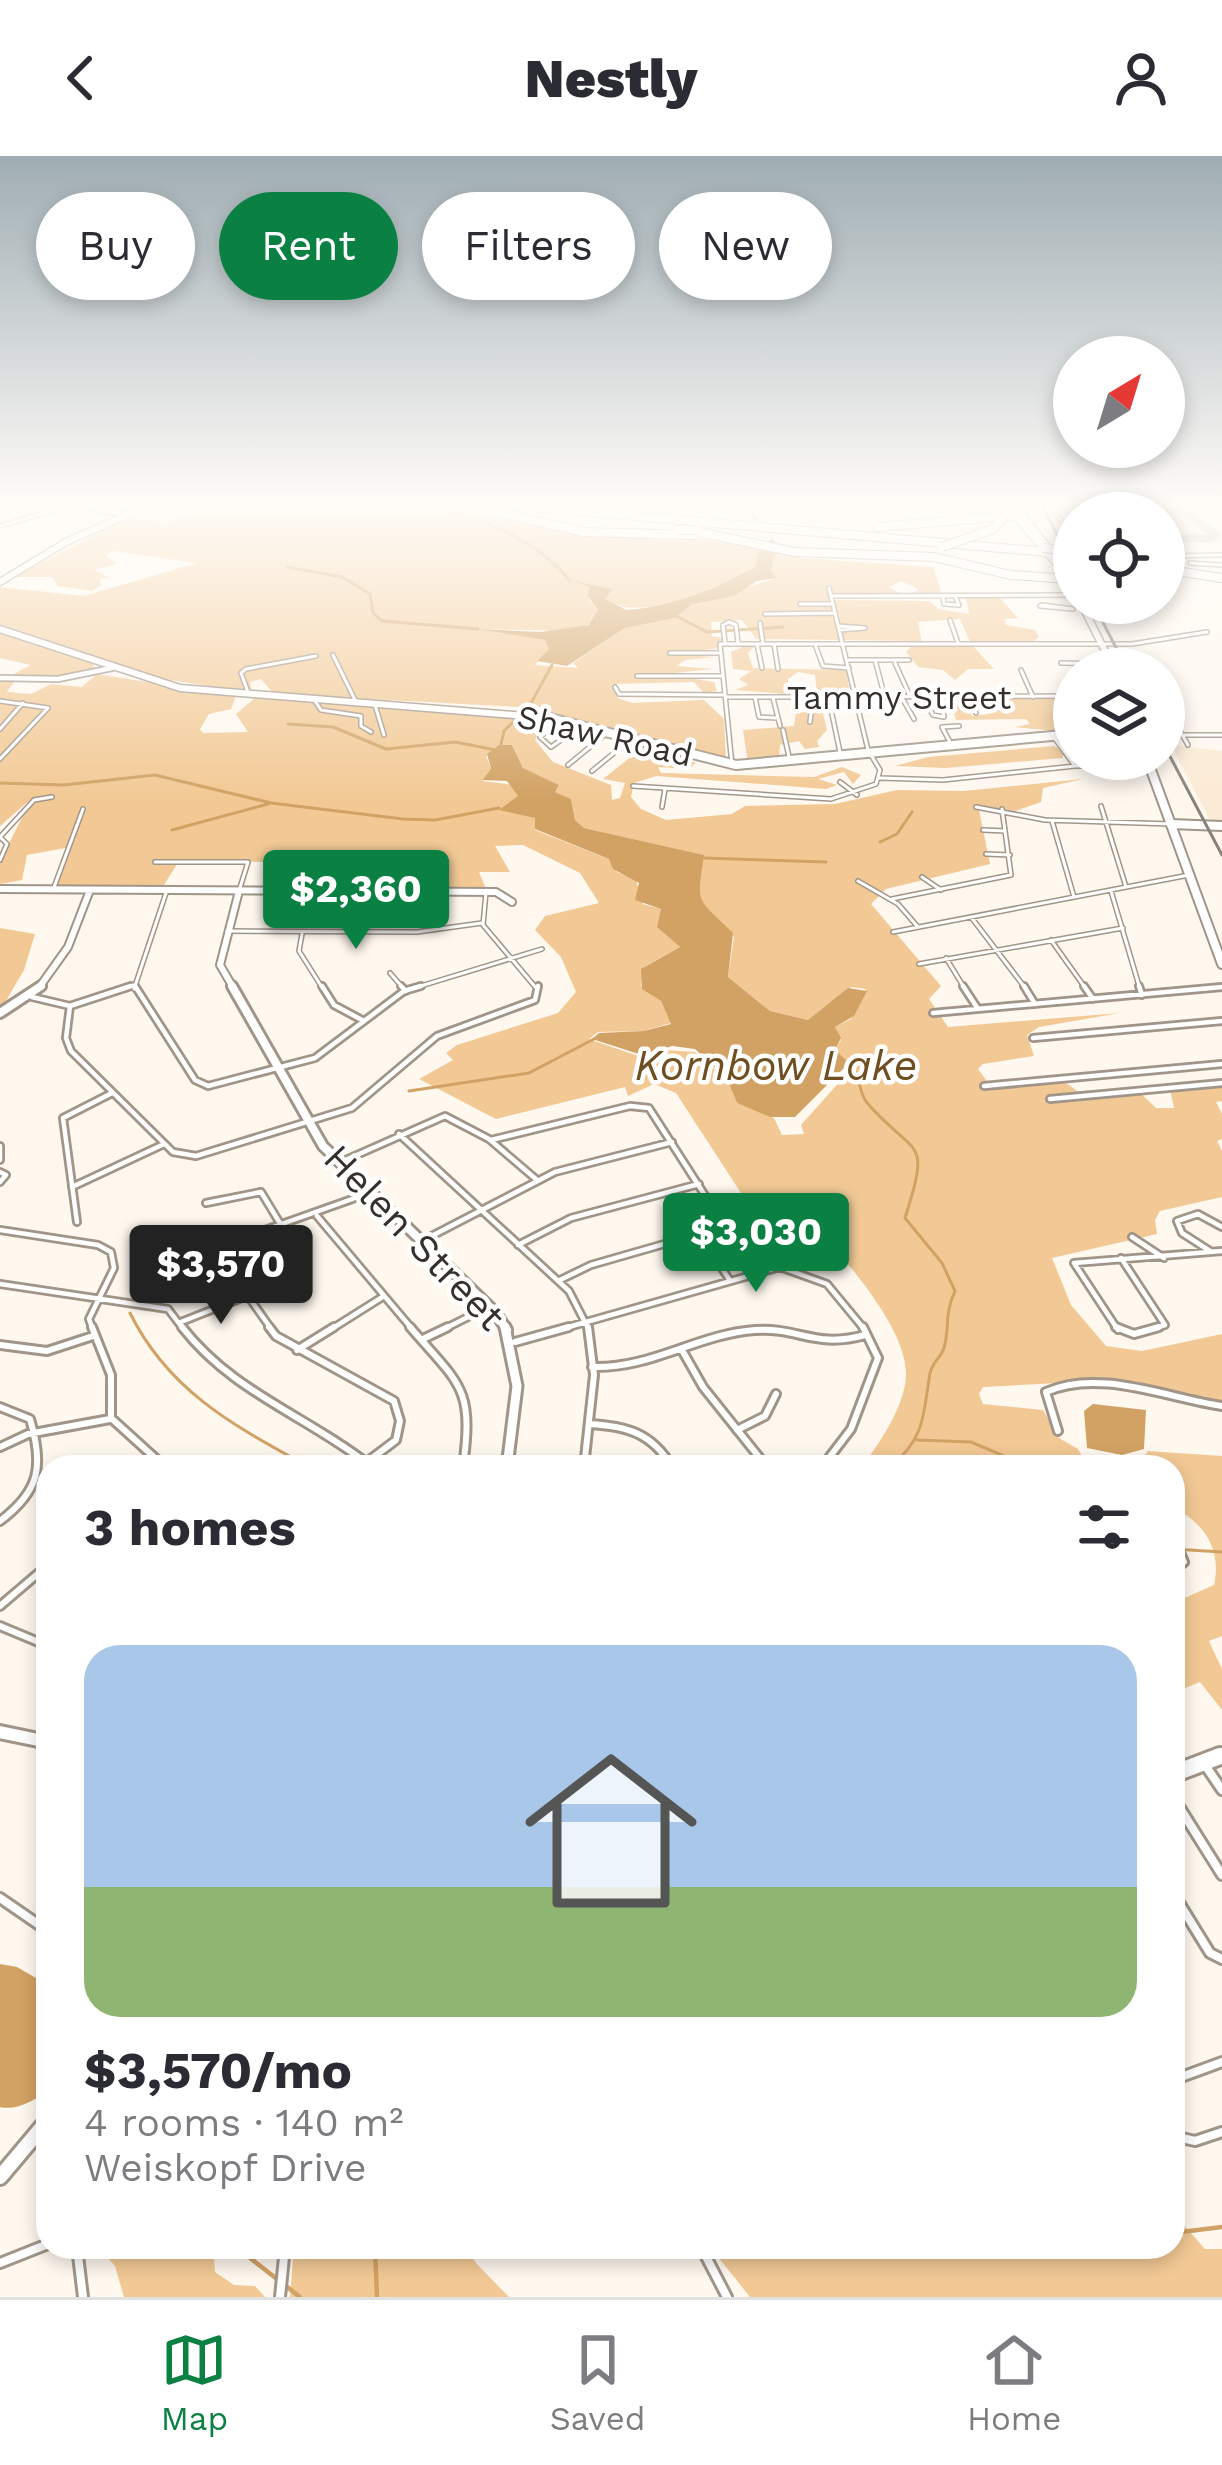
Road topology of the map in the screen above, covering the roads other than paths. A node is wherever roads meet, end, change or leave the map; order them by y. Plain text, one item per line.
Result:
1 (832, 601) edge
2 (800, 604) dead end
3 (832, 604) junction
4 (765, 614) dead end
5 (835, 614) junction
6 (950, 620) dead end
7 (760, 623) dead end
8 (1095, 624) edge
9 (0, 629) edge
10 (1207, 632) dead end
11 (722, 644) junction
12 (738, 644) junction
13 (760, 644) junction
14 (774, 644) junction
15 (842, 644) junction
16 (958, 644) junction
17 (1104, 644) junction
18 (816, 647) dead end
19 (1106, 648) edge
20 (670, 653) dead end
21 (718, 653) junction
22 (333, 655) dead end
23 (316, 656) dead end
24 (847, 660) junction
25 (909, 660) dead end
26 (875, 662) junction
27 (112, 668) junction
28 (762, 668) dead end
29 (849, 668) junction
30 (778, 669) dead end
31 (1021, 670) dead end
32 (637, 676) dead end
33 (721, 676) junction
34 (2, 680) edge
35 (615, 687) dead end
36 (884, 694) dead end
37 (909, 694) dead end
38 (244, 695) junction
39 (723, 696) junction
40 (755, 697) junction
41 (773, 697) junction
42 (814, 697) junction
43 (856, 697) junction
44 (901, 697) junction
45 (970, 697) junction
46 (1033, 697) junction
47 (1053, 697) edge
48 (315, 700) junction
49 (829, 700) dead end
50 (0, 701) edge
51 (23, 703) junction
52 (357, 704) junction
53 (375, 705) junction
54 (976, 713) dead end
55 (777, 718) junction
56 (561, 719) junction
57 (914, 719) dead end
58 (810, 722) dead end
59 (582, 725) junction
60 (959, 726) dead end
61 (0, 729) edge
62 (371, 732) dead end
63 (608, 732) junction
64 (384, 735) dead end
65 (1185, 735) edge
66 (1222, 735) edge
67 (1053, 736) edge
68 (1185, 738) edge
69 (632, 739) junction
70 (1188, 745) dead end
71 (952, 746) junction
72 (870, 753) junction
73 (841, 757) junction
74 (0, 759) edge
75 (790, 761) junction
76 (568, 765) dead end
77 (732, 765) junction
78 (1053, 768) edge
79 (592, 771) dead end
80 (880, 778) junction
81 (1155, 780) edge
82 (840, 782) dead end
83 (633, 786) dead end
84 (665, 788) junction
85 (723, 792) junction
86 (857, 795) junction
87 (52, 797) dead end
88 (721, 804) dead end
89 (1101, 806) dead end
90 (662, 807) dead end
91 (976, 807) dead end
92 (83, 809) dead end
93 (1002, 809) junction
94 (1051, 820) junction
95 (1106, 822) junction
96 (1171, 824) junction
97 (1222, 826) edge
98 (982, 830) dead end
99 (1005, 831) junction
100 (0, 837) edge
101 (986, 854) dead end
102 (1010, 854) junction
103 (0, 860) edge
104 (154, 862) dead end
105 (1189, 875) junction
106 (922, 877) dead end
107 (858, 881) dead end
108 (1126, 887) junction
109 (0, 889) edge
110 (53, 890) junction
111 (90, 890) junction
112 (167, 890) junction
113 (941, 890) junction
114 (1111, 890) junction
115 (239, 891) junction
116 (486, 892) junction
117 (1074, 897) junction
118 (892, 899) junction
119 (512, 902) dead end
120 (971, 916) junction
121 (482, 923) junction
122 (919, 927) junction
123 (1123, 928) junction
124 (227, 931) junction
125 (302, 932) junction
126 (893, 932) dead end
127 (1049, 938) junction
128 (999, 948) junction
129 (542, 949) dead end
130 (512, 958) junction
131 (946, 958) junction
132 (919, 964) dead end
133 (1222, 964) edge
134 (390, 974) dead end
135 (133, 985) junction
136 (1222, 986) edge
137 (406, 991) junction
138 (1142, 994) junction
139 (32, 997) junction
140 (1093, 999) junction
141 (1035, 1004) junction
142 (70, 1006) junction
143 (978, 1009) junction
144 (933, 1012) dead end
145 (0, 1013) edge
146 (362, 1020) junction
147 (1222, 1021) edge
148 (1033, 1038) dead end
149 (1222, 1064) edge
150 (281, 1069) junction
151 (1222, 1083) edge
152 (984, 1085) dead end
153 (112, 1093) junction
154 (1050, 1100) dead end
155 (310, 1122) junction
156 (399, 1134) junction
157 (491, 1140) junction
158 (674, 1142) junction
159 (164, 1144) junction
160 (0, 1146) edge
161 (0, 1160) edge
162 (340, 1162) junction
163 (0, 1172) edge
164 (0, 1181) edge
165 (537, 1181) junction
166 (699, 1184) junction
167 (72, 1187) junction
168 (372, 1192) junction
169 (206, 1203) dead end
170 (481, 1210) junction
171 (713, 1210) junction
172 (316, 1214) junction
173 (774, 1220) dead end
174 (77, 1222) dead end
175 (282, 1226) junction
176 (1222, 1227) edge
177 (0, 1230) edge
178 (699, 1234) junction
179 (1132, 1237) dead end
180 (422, 1241) junction
181 (518, 1245) junction
182 (1222, 1251) edge
183 (1211, 1252) junction
184 (1121, 1258) junction
185 (1164, 1258) junction
186 (558, 1281) junction
187 (730, 1281) junction
188 (280, 1283) dead end
189 (0, 1284) edge
190 (245, 1295) junction
191 (385, 1295) junction
192 (98, 1296) junction
193 (489, 1306) junction
194 (589, 1320) junction
195 (181, 1322) junction
196 (94, 1335) junction
197 (866, 1335) junction
198 (423, 1339) junction
199 (514, 1342) junction
200 (0, 1345) edge
201 (682, 1350) junction
202 (297, 1351) junction
203 (592, 1367) junction
204 (776, 1394) dead end
205 (1222, 1406) edge
206 (0, 1407) edge
207 (111, 1418) junction
208 (588, 1424) junction
209 (737, 1430) junction
210 (1058, 1431) dead end
211 (34, 1433) junction
212 (0, 1447) edge
213 (37, 1455) edge
214 (149, 1455) edge
215 (354, 1455) edge
216 (379, 1455) edge
217 (465, 1455) edge
218 (508, 1455) edge
219 (585, 1455) edge
220 (665, 1455) edge
221 (757, 1455) edge
222 (832, 1455) edge
223 (36, 1489) edge
224 (0, 1521) edge
225 (36, 1575) edge
226 (0, 1606) edge
227 (0, 1626) edge
228 (36, 1641) edge
229 (0, 1732) edge
230 (36, 1737) edge
231 (1222, 1755) edge
232 (1203, 1762) junction
233 (1185, 1769) edge
234 (1222, 1790) edge
235 (1185, 1816) edge
236 (1222, 1875) edge
237 (0, 1898) edge
238 (1185, 1912) edge
239 (36, 1923) edge
240 (1222, 1959) edge
241 (1222, 2062) edge
242 (1185, 2076) edge
243 (1222, 2132) edge
244 (36, 2134) edge
245 (1185, 2139) edge
246 (0, 2177) edge
247 (36, 2249) edge
248 (78, 2259) edge
249 (284, 2259) edge
250 (707, 2259) edge
251 (0, 2263) edge
252 (83, 2297) edge
253 (280, 2297) edge
254 (727, 2297) edge

1 - 3 street
2 - 3 street
3 - 5 street
4 - 5 street
5 - 15 street
6 - 16 street
7 - 13 street
8 - 17 main road
9 - 27 main road, Shaw Road
10 - 17 street
11 - 12 street
11 - 12 street
11 - 21 street
12 - 13 street
13 - 14 street
13 - 28 street
14 - 15 street
14 - 30 street
15 - 16 street
15 - 24 street
16 - 17 street
17 - 19 main road
18 - 29 street
20 - 21 street
21 - 33 street
22 - 52 street
23 - 38 street
24 - 26 street
24 - 29 street
25 - 26 street
26 - 36 street
26 - 37 street
27 - 34 street
27 - 38 main road, Shaw Road
29 - 43 street
31 - 46 street
32 - 33 street
33 - 39 street
35 - 39 street, Tammy Street
38 - 48 main road, Shaw Road
39 - 40 street, Tammy Street
39 - 77 street
40 - 41 street, Tammy Street
40 - 55 street
41 - 42 street, Tammy Street
41 - 55 street
42 - 43 street, Tammy Street
42 - 58 street
43 - 44 street, Tammy Street
43 - 72 street
44 - 45 street, Tammy Street
44 - 57 street
45 - 46 street, Tammy Street
45 - 54 street
46 - 47 street, Tammy Street
48 - 52 main road, Shaw Road
48 - 62 street
49 - 73 street
50 - 51 street
51 - 61 street
51 - 74 street
52 - 53 main road, Shaw Road
53 - 56 main road, Shaw Road
53 - 64 street
55 - 75 street
56 - 59 main road, Shaw Road
56 - 59 street
59 - 63 main road, Shaw Road
60 - 71 street
63 - 69 main road, Shaw Road
63 - 76 street
65 - 66 street
67 - 71 main road, Shaw Road
68 - 70 street
69 - 77 main road, Shaw Road
69 - 79 street
71 - 72 main road, Shaw Road
72 - 73 main road, Shaw Road
72 - 80 street
73 - 75 main road, Shaw Road
75 - 77 main road, Shaw Road
78 - 80 street
80 - 86 street
81 - 96 main road
82 - 86 street
83 - 84 street
84 - 85 street
84 - 90 street
85 - 86 street
85 - 88 street
87 - 100 street
89 - 95 street
91 - 93 street
92 - 110 street
93 - 94 street
93 - 99 street
94 - 95 street
94 - 117 street
95 - 96 street
95 - 108 street
96 - 97 main road
96 - 105 main road
98 - 99 street
99 - 102 street
100 - 103 street
101 - 102 street
102 - 113 street
104 - 115 street
105 - 108 street
105 - 133 main road
106 - 113 street
107 - 118 street
108 - 114 street
109 - 110 street
110 - 111 street
111 - 112 street
111 - 139 street
112 - 115 street
112 - 135 street
113 - 118 street
114 - 117 street
114 - 123 street
115 - 116 street
115 - 124 street, Helen Street
116 - 119 street
116 - 121 street
117 - 120 street
118 - 122 street
120 - 122 street
120 - 128 street
121 - 125 street
121 - 130 street
122 - 126 street
123 - 127 street
123 - 138 street
124 - 125 street
124 - 150 street, Helen Street
125 - 146 street
127 - 128 street
127 - 140 street
128 - 131 street
128 - 141 street
129 - 130 street
130 - 137 street
130 - 155 street
131 - 132 street
131 - 143 street
134 - 137 street
135 - 142 street
135 - 150 street
136 - 138 street
137 - 146 street
138 - 140 street
139 - 142 street
139 - 145 street
140 - 141 street
141 - 143 street
142 - 153 street
143 - 144 street
146 - 150 street
147 - 148 street
149 - 152 street
150 - 155 street, Helen Street
151 - 154 street
153 - 159 street
153 - 167 street
155 - 159 street
155 - 162 street, Helen Street
156 - 157 street
156 - 162 street
156 - 170 street
157 - 158 street
157 - 165 street
158 - 165 street
158 - 166 street
159 - 167 street
160 - 161 street
162 - 168 street, Helen Street
163 - 164 street
165 - 170 street
166 - 171 street
166 - 181 street
167 - 174 street
168 - 172 street
168 - 180 street, Helen Street
169 - 175 street
170 - 180 street
170 - 181 street
171 - 173 street
171 - 178 street
172 - 175 street
172 - 191 street
175 - 190 street
176 - 183 street
177 - 192 street
178 - 186 street
178 - 187 street
179 - 185 street
180 - 193 street, Helen Street
181 - 186 street
182 - 183 street
183 - 185 street
184 - 184 street
184 - 185 street
186 - 194 street
187 - 194 street
187 - 197 street
188 - 190 street
189 - 192 street
190 - 195 street
190 - 202 street
191 - 198 street
191 - 202 street
192 - 195 street
192 - 196 street
193 - 198 street
193 - 199 street, Helen Street
194 - 199 street
194 - 203 street
195 - 215 street
196 - 200 street
196 - 207 street
197 - 201 street
197 - 222 street
198 - 217 street
199 - 218 street, Helen Street
201 - 203 street
201 - 209 street
202 - 216 street
203 - 208 street
204 - 209 street
205 - 210 street
206 - 211 street
207 - 211 street
207 - 214 street
208 - 219 street
208 - 220 street
209 - 221 street
211 - 212 street
211 - 213 street
223 - 224 street
225 - 226 street
227 - 228 street
229 - 230 main road
231 - 232 main road
232 - 233 main road
232 - 234 street
235 - 236 street
237 - 239 street
238 - 240 street
241 - 242 street
243 - 245 street
244 - 246 main road
247 - 251 street
248 - 252 street
249 - 253 street
250 - 254 street

